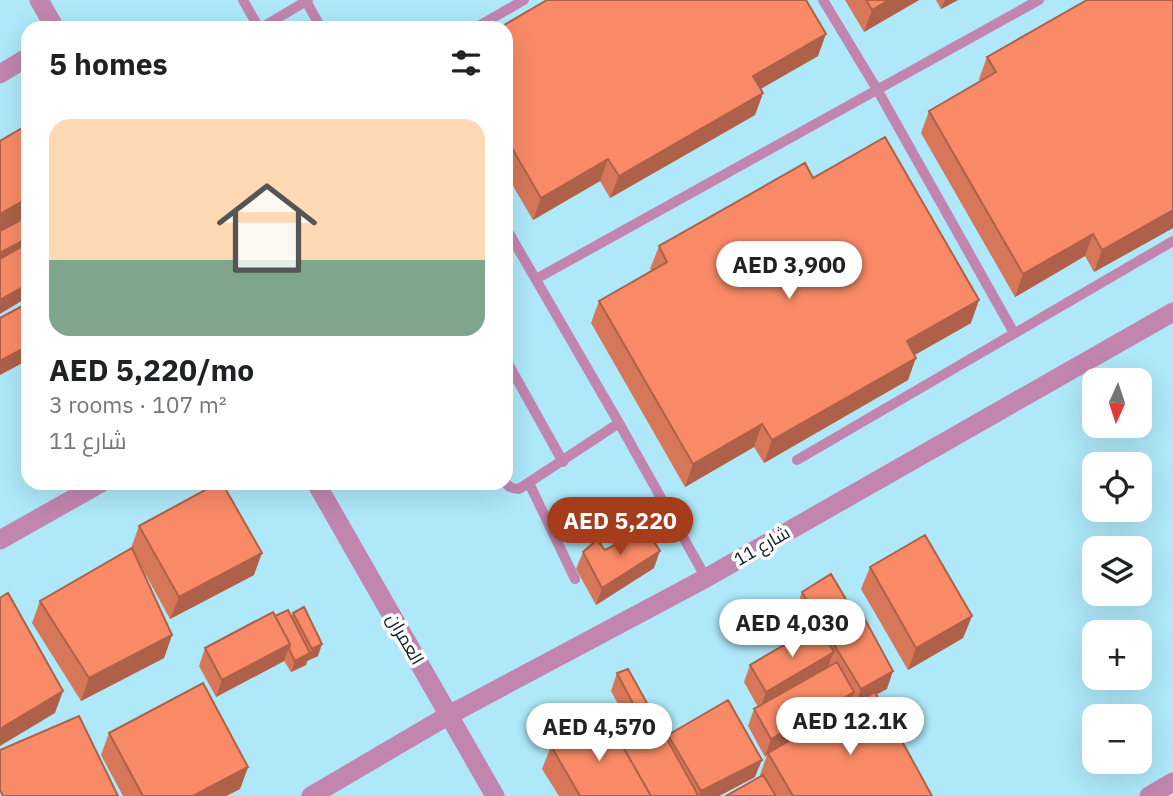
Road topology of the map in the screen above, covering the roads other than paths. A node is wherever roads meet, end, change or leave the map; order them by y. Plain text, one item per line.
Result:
1 (39, 0) edge
2 (243, 0) edge
3 (524, 0) edge
4 (823, 0) edge
5 (1039, 0) edge
6 (307, 1) edge
7 (51, 21) edge
8 (256, 21) edge
9 (272, 21) edge
10 (317, 21) edge
11 (487, 21) edge
12 (21, 61) edge
13 (0, 74) edge
14 (878, 90) junction
15 (513, 240) edge
16 (1173, 241) edge
17 (536, 279) junction
18 (1173, 312) edge
19 (1014, 333) junction
20 (513, 373) edge
21 (619, 424) junction
22 (797, 460) dead end
23 (563, 462) junction
24 (529, 482) junction
25 (513, 489) edge
26 (88, 490) edge
27 (320, 490) edge
28 (0, 540) edge
29 (706, 578) junction
30 (575, 579) dead end
31 (449, 715) junction
32 (1173, 782) edge
33 (311, 796) edge
34 (495, 796) edge
35 (1149, 796) edge

1 - 7 street
2 - 8 lane
3 - 11 lane
4 - 14 lane
5 - 14 lane
6 - 9 lane
6 - 10 lane
12 - 13 street
14 - 17 lane
14 - 19 lane
15 - 17 lane
16 - 19 lane
17 - 21 lane
18 - 29 street, شارع 11
19 - 22 lane
20 - 23 lane
21 - 23 lane
21 - 29 lane
23 - 24 lane
24 - 25 lane
24 - 30 lane
26 - 28 street
27 - 31 street, العمران
29 - 31 street, شارع 11
31 - 33 street, شارع 11
31 - 34 street, العمران
32 - 35 street

